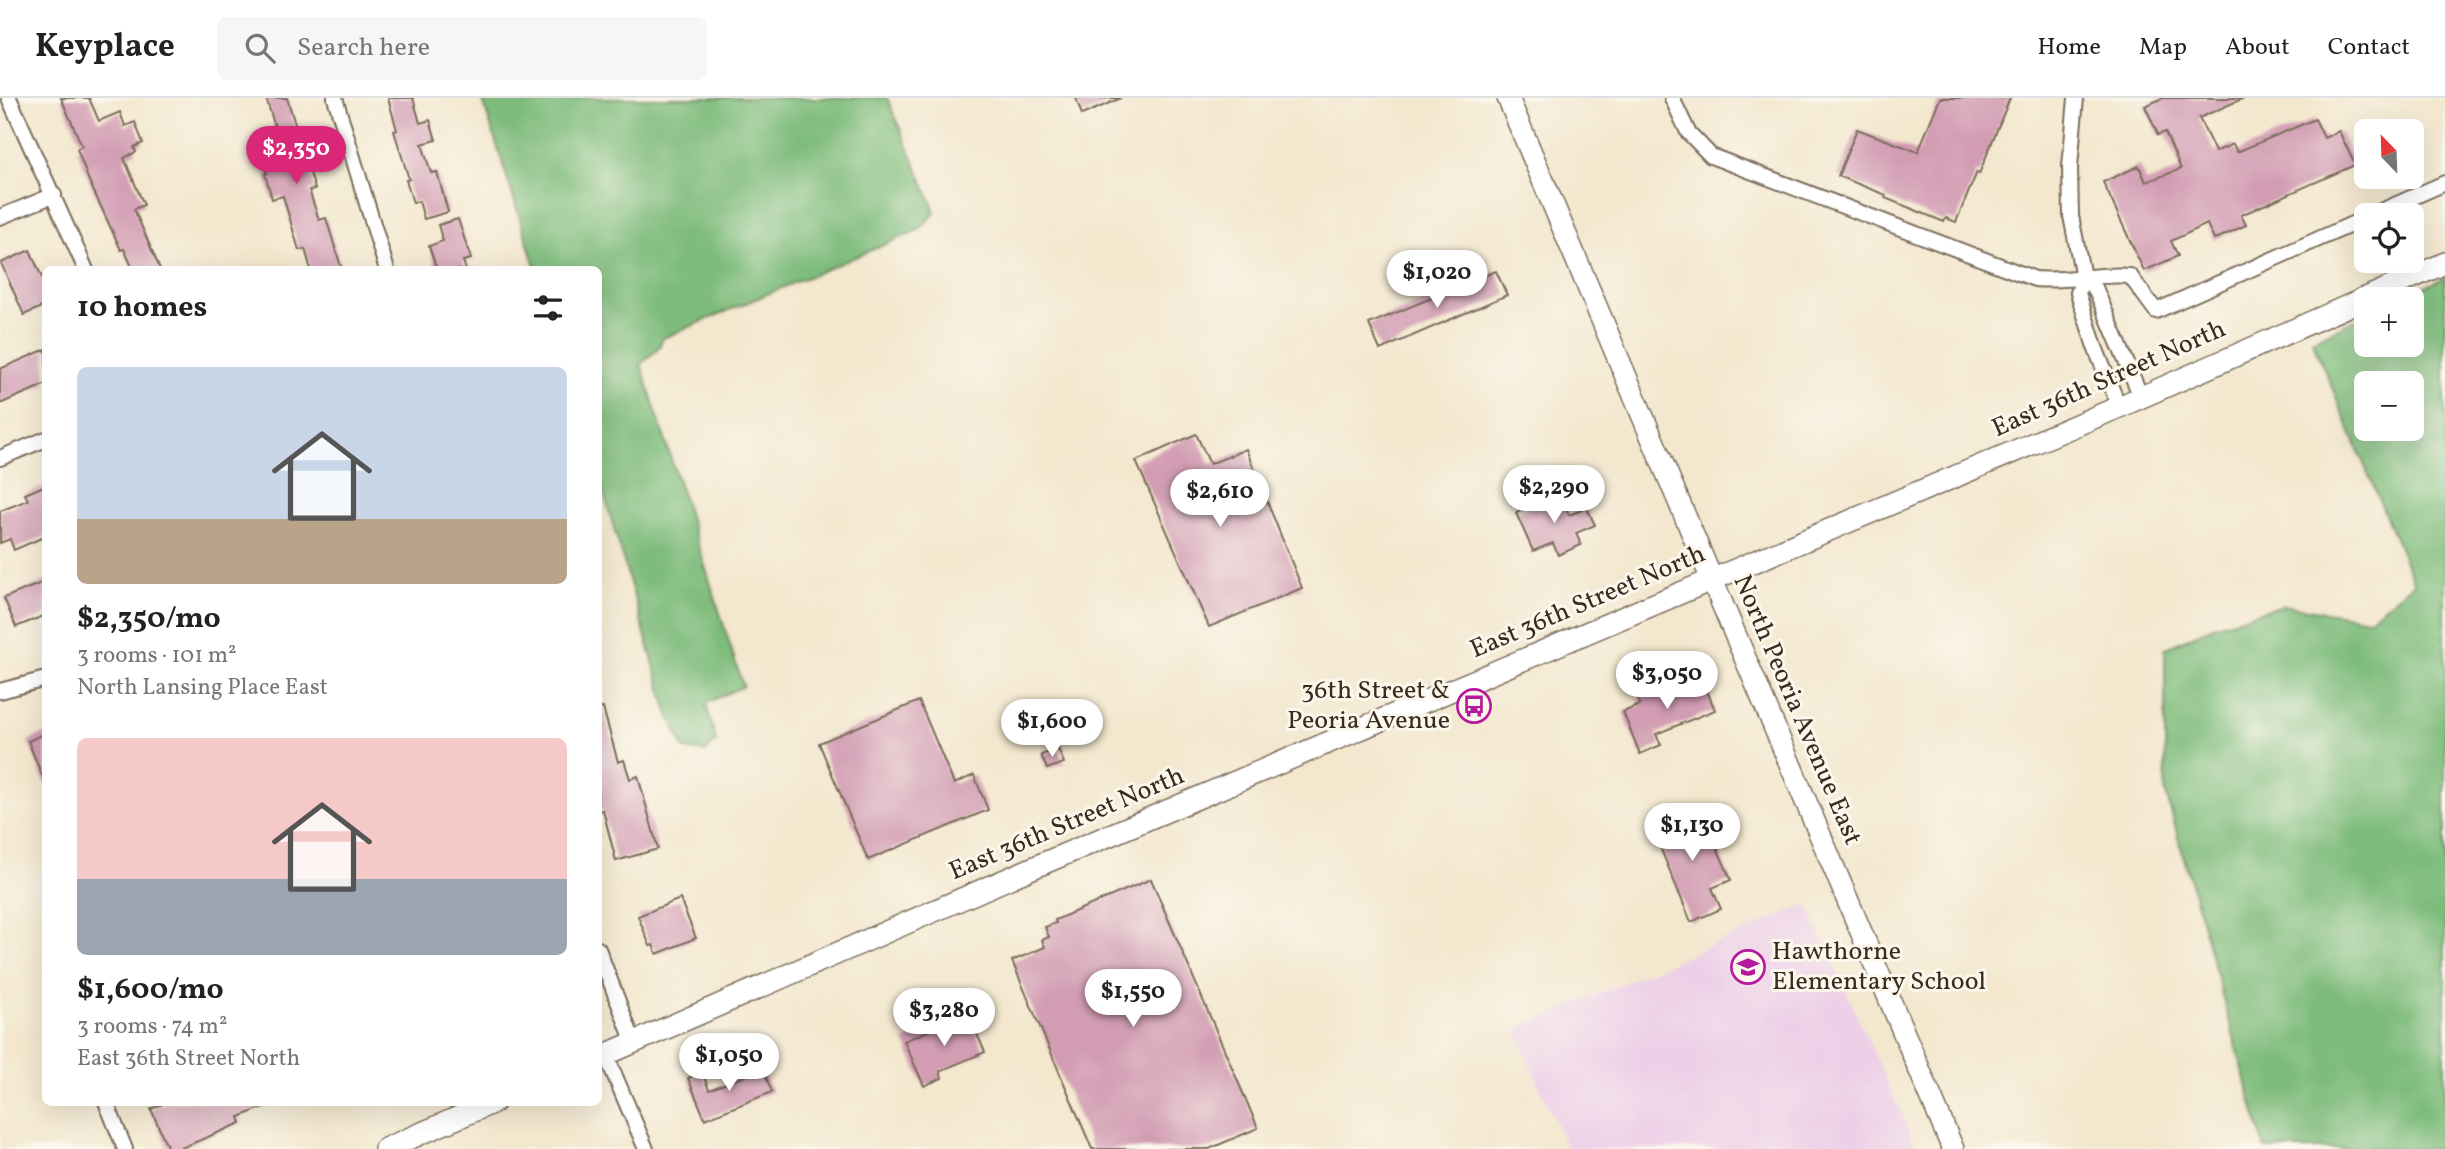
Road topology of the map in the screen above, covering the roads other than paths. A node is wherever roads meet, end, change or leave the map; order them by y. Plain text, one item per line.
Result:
1 (9, 98) edge
2 (335, 98) edge
3 (1508, 98) edge
4 (1672, 98) edge
5 (2076, 98) edge
6 (2445, 183) edge
7 (54, 195) junction
8 (2399, 203) edge
9 (0, 217) edge
10 (2354, 223) edge
11 (2445, 262) edge
12 (84, 266) edge
13 (386, 266) edge
14 (2083, 277) junction
15 (2141, 397) junction
16 (2119, 407) junction
17 (42, 441) edge
18 (0, 458) edge
19 (1711, 580) junction
20 (42, 680) edge
21 (0, 691) edge
22 (602, 960) edge
23 (634, 1042) junction
24 (602, 1056) edge
25 (108, 1106) edge
26 (485, 1106) edge
27 (391, 1148) edge
28 (125, 1149) edge
29 (646, 1149) edge
30 (1953, 1149) edge

1 - 7 street
2 - 13 street
3 - 19 main road, North Peoria Avenue East
4 - 14 street
5 - 14 street
6 - 8 street
7 - 9 street
7 - 12 street
10 - 14 street
11 - 15 main road, East 36th Street North
14 - 15 street
14 - 16 street
15 - 16 main road, East 36th Street North
16 - 19 main road, East 36th Street North
17 - 18 street
19 - 23 main road, East 36th Street North
19 - 30 main road, North Peoria Avenue East
20 - 21 street
22 - 23 street
23 - 24 main road, East 36th Street North
24 - 29 street
25 - 28 street
26 - 27 main road

